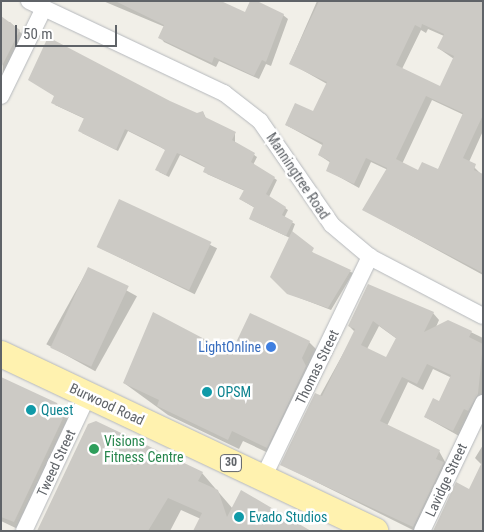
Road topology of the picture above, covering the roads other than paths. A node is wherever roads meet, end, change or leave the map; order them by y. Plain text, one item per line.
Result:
1 (36, 5) edge
2 (1, 96) edge
3 (370, 257) junction
4 (483, 316) edge
5 (1, 354) edge
6 (88, 395) junction
7 (483, 403) edge
8 (263, 478) junction
9 (24, 531) edge
10 (375, 531) edge
11 (422, 531) edge

1 - 2 street
1 - 3 street, Manningtree Road
3 - 4 street, Manningtree Road
3 - 8 street, Thomas Street
5 - 6 main road, Burwood Road / 30
6 - 8 main road, Burwood Road / 30
6 - 9 street, Tweed Street
7 - 11 street, Lavidge Street
8 - 10 main road, Burwood Road / 30

